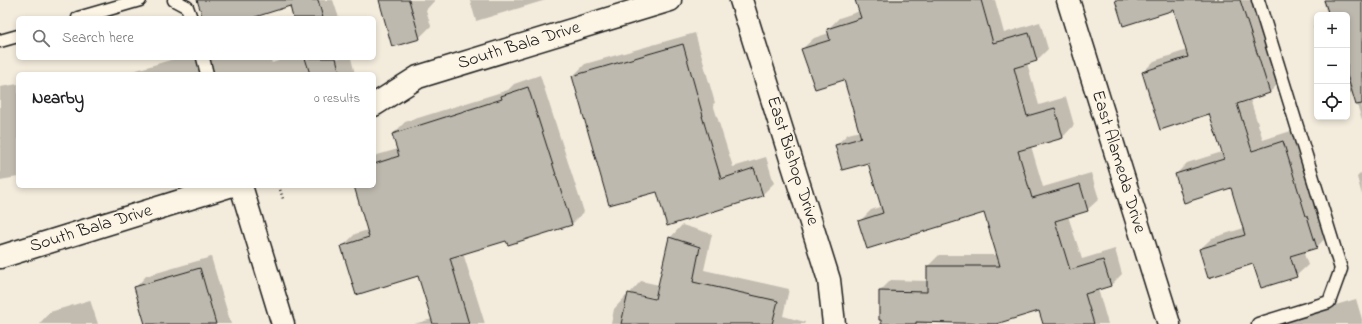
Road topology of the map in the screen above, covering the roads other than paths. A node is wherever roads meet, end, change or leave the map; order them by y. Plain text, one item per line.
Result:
1 (140, 0) edge
2 (174, 0) edge
3 (670, 0) edge
4 (740, 0) edge
5 (1068, 0) edge
6 (1258, 0) edge
7 (85, 16) edge
8 (190, 16) edge
9 (16, 37) edge
10 (0, 41) edge
11 (204, 60) edge
12 (206, 72) edge
13 (376, 104) edge
14 (222, 188) edge
15 (242, 188) edge
16 (0, 257) edge
17 (283, 324) edge
18 (834, 324) edge
19 (1169, 324) edge
20 (1258, 324) edge

1 - 7 lane
2 - 8 lane
3 - 13 street, South Bala Drive
4 - 18 street, East Bishop Drive
5 - 19 street, East Alameda Drive
6 - 20 lane
9 - 10 lane
11 - 12 lane
14 - 16 street, South Bala Drive
15 - 17 street

